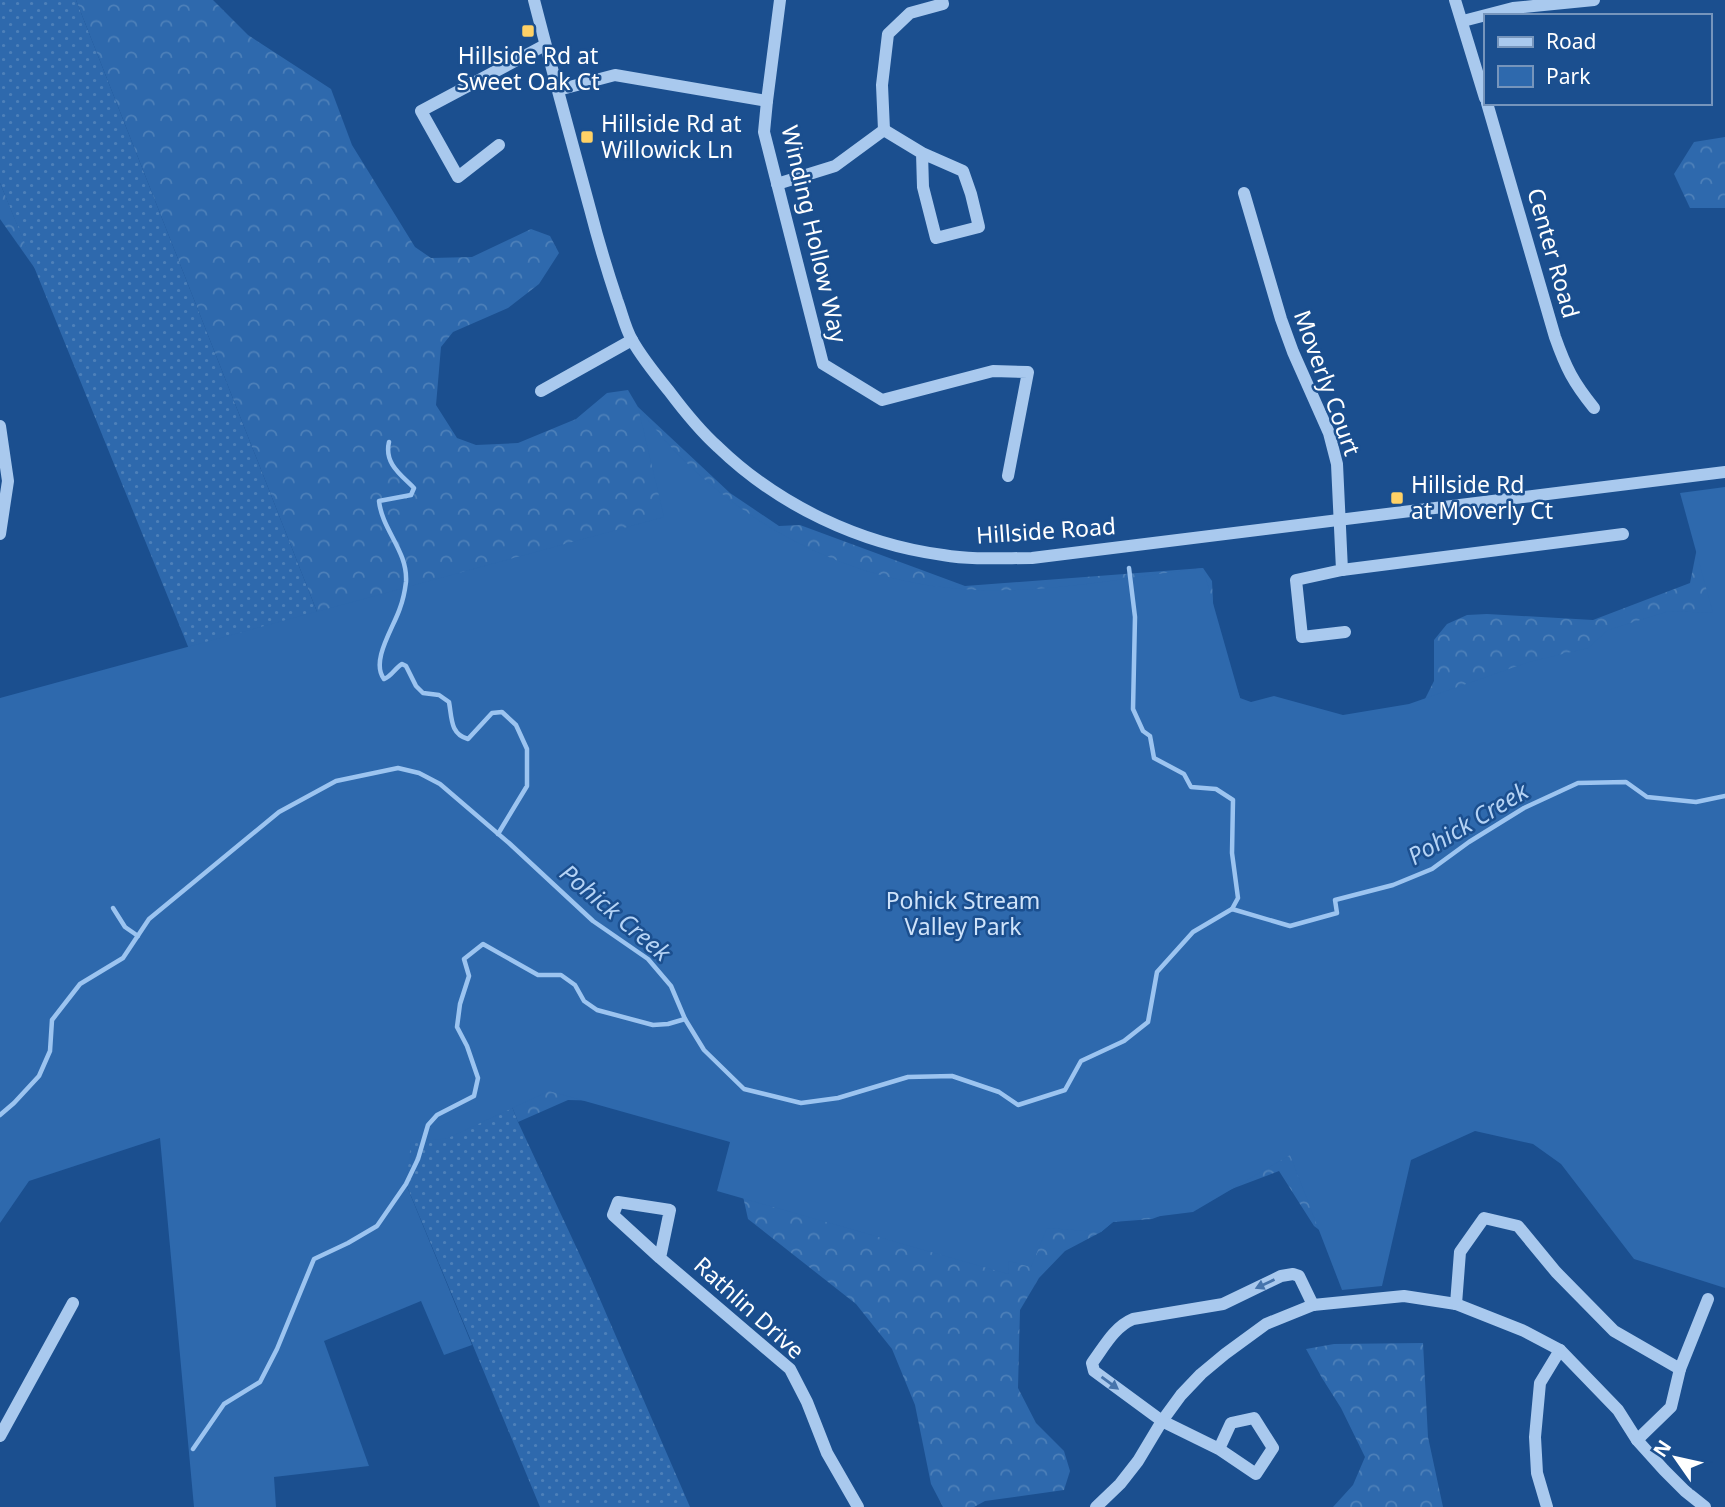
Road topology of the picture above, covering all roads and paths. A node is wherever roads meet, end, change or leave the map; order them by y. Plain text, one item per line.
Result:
1 (534, 0) edge
2 (780, 0) edge
3 (942, 0) edge
4 (1455, 0) edge
5 (1594, 0) edge
6 (1490, 14) edge
7 (1484, 16) edge
8 (1463, 21) junction
9 (545, 45) junction
10 (558, 90) junction
11 (1484, 94) edge
12 (766, 101) junction
13 (1488, 105) edge
14 (884, 130) junction
15 (499, 145) dead end
16 (922, 153) junction
17 (777, 184) junction
18 (1244, 193) dead end
19 (632, 340) junction
20 (541, 391) dead end
21 (1594, 408) dead end
22 (0, 426) edge
23 (1725, 472) edge
24 (1008, 476) dead end
25 (1340, 520) junction
26 (0, 534) edge
27 (1623, 534) dead end
28 (1342, 570) junction
29 (1345, 632) dead end
30 (660, 1258) junction
31 (1709, 1299) dead end
32 (73, 1303) dead end
33 (1456, 1304) junction
34 (1314, 1305) junction
35 (1560, 1350) junction
36 (1680, 1369) junction
37 (1162, 1421) junction
38 (0, 1436) edge
39 (1637, 1440) junction
40 (1219, 1449) junction
41 (858, 1507) edge
42 (1096, 1507) edge
43 (1547, 1507) edge
44 (1705, 1507) edge

1 - 9 street, Hillside Road
2 - 12 street, Winding Hollow Way
3 - 14 street
4 - 8 street
5 - 6 street
7 - 8 street
8 - 11 street
9 - 10 street, Hillside Road
9 - 15 street
10 - 12 street
10 - 19 street, Hillside Road
12 - 17 street, Winding Hollow Way
13 - 21 street, Center Road
14 - 16 street
14 - 17 street
16 - 16 street
17 - 24 street, Winding Hollow Way
18 - 25 street, Moverly Court
19 - 20 street
19 - 25 street, Hillside Road
22 - 26 street
23 - 25 street, Hillside Road
25 - 28 street, Moverly Court
27 - 28 street
28 - 29 street
30 - 30 street, Rathlin Drive
30 - 41 street, Rathlin Drive
31 - 36 street
32 - 38 street
33 - 34 street
33 - 35 street
33 - 36 street
34 - 37 street
34 -> 37 street
35 - 39 street
35 - 43 street
36 - 39 street
37 - 40 street
37 - 42 street
39 - 44 street
40 - 40 street

